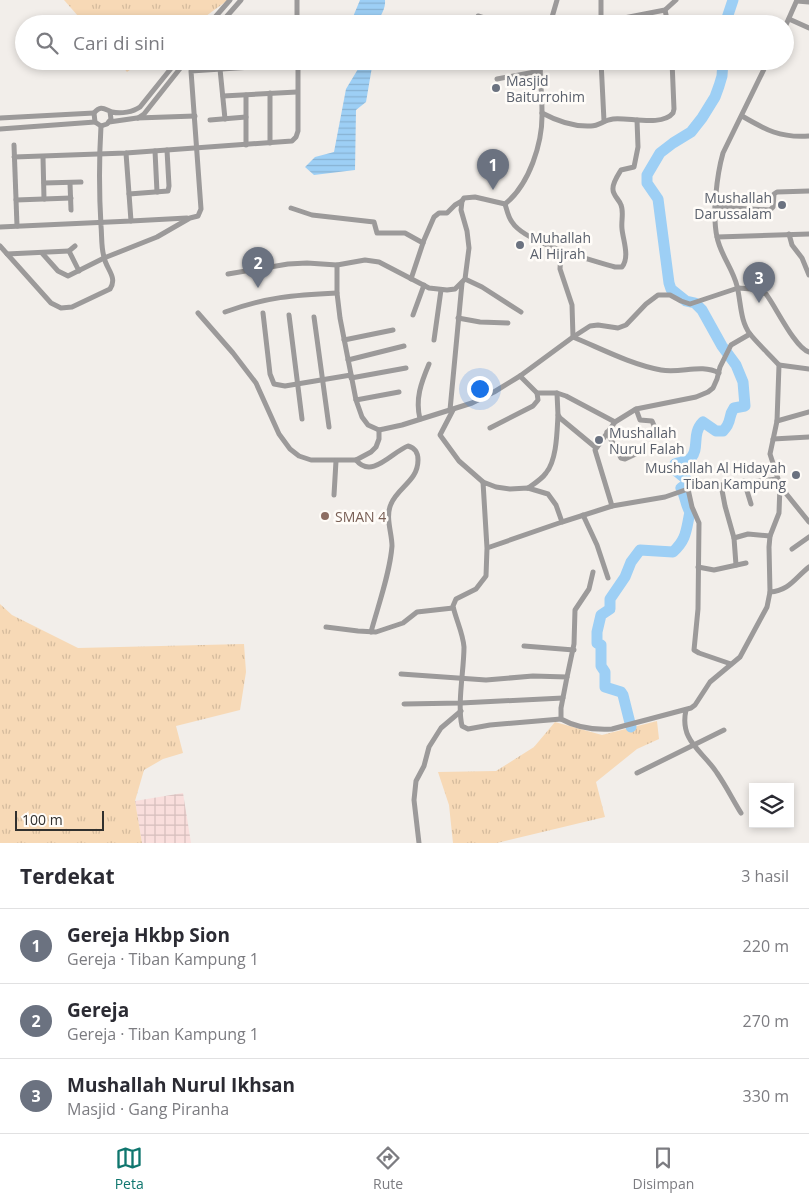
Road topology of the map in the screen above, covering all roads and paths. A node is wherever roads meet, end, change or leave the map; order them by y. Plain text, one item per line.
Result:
1 (230, 0) edge
2 (241, 0) edge
3 (297, 0) edge
4 (557, 0) edge
5 (601, 0) edge
6 (676, 0) edge
7 (797, 0) edge
8 (809, 2) edge
9 (665, 10) junction
10 (217, 15) edge
11 (228, 15) edge
12 (297, 15) edge
13 (553, 15) edge
14 (601, 15) edge
15 (639, 15) edge
16 (666, 15) edge
17 (791, 15) edge
18 (794, 21) edge
19 (809, 28) edge
20 (170, 70) edge
21 (178, 70) edge
22 (187, 70) edge
23 (206, 70) edge
24 (220, 70) edge
25 (298, 70) edge
26 (602, 70) edge
27 (672, 70) edge
28 (764, 70) edge
29 (191, 71) junction
30 (540, 71) joint
31 (497, 79) dead end
32 (298, 92) junction
33 (270, 93) junction
34 (246, 95) junction
35 (223, 96) junction
36 (110, 112) junction
37 (94, 113) junction
38 (542, 113) junction
39 (195, 116) junction
40 (742, 116) junction
41 (246, 117) junction
42 (0, 118) edge
43 (137, 118) junction
44 (225, 119) junction
45 (210, 120) dead end
46 (637, 120) junction
47 (604, 121) junction
48 (95, 122) junction
49 (110, 122) junction
50 (102, 126) junction
51 (0, 129) edge
52 (809, 136) edge
53 (270, 143) junction
54 (14, 145) dead end
55 (246, 145) junction
56 (197, 147) junction
57 (166, 150) junction
58 (155, 151) junction
59 (126, 153) junction
60 (100, 154) junction
61 (43, 157) junction
62 (14, 158) junction
63 (81, 182) dead end
64 (44, 183) junction
65 (70, 183) junction
66 (809, 191) edge
67 (157, 192) junction
68 (129, 194) junction
69 (71, 198) junction
70 (44, 199) junction
71 (16, 200) junction
72 (462, 201) junction
73 (505, 204) junction
74 (715, 207) junction
75 (291, 208) dead end
76 (71, 210) dead end
77 (190, 218) junction
78 (130, 221) junction
79 (101, 223) junction
80 (17, 226) junction
81 (0, 227) edge
82 (789, 234) junction
83 (809, 234) edge
84 (717, 237) junction
85 (423, 243) junction
86 (0, 246) edge
87 (74, 246) dead end
88 (69, 251) junction
89 (561, 251) junction
90 (42, 253) junction
91 (7, 254) junction
92 (104, 258) junction
93 (337, 265) junction
94 (79, 271) junction
95 (228, 274) dead end
96 (809, 275) edge
97 (411, 280) junction
98 (463, 281) junction
99 (424, 286) junction
100 (738, 288) junction
101 (441, 290) junction
102 (337, 293) junction
103 (225, 312) dead end
104 (521, 312) dead end
105 (198, 313) dead end
106 (263, 313) dead end
107 (290, 314) dead end
108 (413, 315) dead end
109 (314, 317) dead end
110 (458, 318) junction
111 (508, 323) dead end
112 (393, 330) dead end
113 (750, 334) junction
114 (573, 337) junction
115 (344, 340) junction
116 (434, 340) dead end
117 (404, 346) dead end
118 (809, 352) edge
119 (348, 360) junction
120 (429, 364) dead end
121 (779, 365) junction
122 (406, 368) dead end
123 (809, 369) edge
124 (719, 373) junction
125 (520, 376) junction
126 (351, 377) junction
127 (322, 380) junction
128 (297, 384) junction
129 (399, 392) dead end
130 (537, 393) junction
131 (557, 393) junction
132 (356, 400) junction
133 (636, 409) junction
134 (451, 410) junction
135 (809, 412) edge
136 (558, 415) junction
137 (302, 419) dead end
138 (420, 419) junction
139 (776, 421) junction
140 (615, 422) junction
141 (329, 427) dead end
142 (490, 428) dead end
143 (379, 430) junction
144 (608, 432) junction
145 (660, 437) dead end
146 (809, 437) edge
147 (773, 439) junction
148 (596, 447) junction
149 (642, 451) dead end
150 (356, 460) junction
151 (336, 461) junction
152 (777, 479) junction
153 (744, 481) junction
154 (483, 482) junction
155 (721, 485) junction
156 (780, 485) junction
157 (528, 488) junction
158 (687, 489) junction
159 (334, 495) dead end
160 (750, 504) dead end
161 (612, 506) junction
162 (583, 515) junction
163 (562, 522) junction
164 (809, 522) edge
165 (770, 536) junction
166 (809, 537) edge
167 (734, 538) junction
168 (487, 548) junction
169 (792, 549) dead end
170 (746, 562) dead end
171 (736, 565) junction
172 (698, 567) junction
173 (809, 568) edge
174 (593, 572) dead end
175 (608, 578) dead end
176 (770, 592) junction
177 (454, 608) junction
178 (326, 626) dead end
179 (371, 632) junction
180 (524, 646) dead end
181 (574, 650) junction
182 (731, 664) junction
183 (401, 674) dead end
184 (567, 677) junction
185 (462, 678) junction
186 (563, 698) junction
187 (461, 703) junction
188 (404, 704) dead end
189 (686, 710) junction
190 (461, 711) junction
191 (561, 719) junction
192 (724, 730) dead end
193 (693, 745) junction
194 (637, 773) dead end
195 (741, 813) dead end
196 (419, 843) edge

1 - 10 street
2 - 11 street
3 - 12 street
4 - 13 street
5 - 14 street
6 - 9 street
7 - 8 street
7 - 17 street
9 - 15 street
9 - 16 street
18 - 19 street
20 - 36 street
21 - 43 street
22 - 29 street
23 - 29 street
24 - 35 street
25 - 32 street
26 - 47 street
27 - 46 street
28 - 40 street
29 - 39 street
30 - 31 street
30 - 38 street
32 - 33 street
32 - 53 street
33 - 34 street
33 - 53 street
34 - 35 street
34 - 41 street
35 - 44 street
36 - 37 street
36 - 49 street
37 - 42 street
37 - 48 street
38 - 47 street
38 - 73 street
39 - 43 street
39 - 56 street
40 - 52 street
40 - 74 street
41 - 44 street
41 - 55 street
43 - 49 street
44 - 45 street
46 - 47 street
46 - 89 street
48 - 50 street
48 - 51 street
49 - 50 street
50 - 60 street
53 - 55 street
54 - 62 street
55 - 56 street
56 - 57 street
56 - 77 street
57 - 58 street
57 - 67 street
58 - 59 street
58 - 67 street
59 - 60 street
59 - 68 street
60 - 61 street
60 - 79 street
61 - 62 street
61 - 64 street
62 - 71 street
63 - 65 street
64 - 65 street
64 - 70 street
65 - 69 street
66 - 74 street
67 - 68 street
68 - 78 street
69 - 70 street
69 - 76 street
70 - 71 street
71 - 80 street
72 - 73 street
72 - 85 street
72 - 98 street
73 - 89 street
74 - 84 street
75 - 85 street
77 - 78 street
77 - 92 street
78 - 79 street
79 - 80 street
79 - 92 street
80 - 81 street
82 - 83 street
82 - 84 street
82 - 96 street
84 - 100 street
85 - 97 street
86 - 91 street
87 - 88 street
88 - 90 street
88 - 94 street
89 - 114 street
90 - 91 street
90 - 94 street
91 - 92 street
92 - 94 street
93 - 95 street
93 - 97 street
93 - 102 street
97 - 99 street
98 - 101 street
98 - 104 street
98 - 110 street
99 - 101 street
99 - 108 street
100 - 113 street
100 - 114 street
100 - 118 street
101 - 116 street
102 - 103 street
102 - 115 street
105 - 151 street
106 - 128 street
107 - 128 street
109 - 127 street
110 - 111 street
110 - 134 street
112 - 115 street
113 - 121 street
113 - 124 street
114 - 124 street
114 - 125 street
115 - 119 street
117 - 119 street
119 - 126 street
120 - 138 street
121 - 123 street
121 - 139 street
122 - 126 street
124 - 133 street
125 - 130 street
125 - 134 street
126 - 127 street
126 - 132 street
127 - 128 street
127 - 141 street
128 - 137 street
129 - 132 street
130 - 131 street
130 - 142 street
131 - 136 street
131 - 140 street
132 - 143 street
133 - 140 street
133 - 145 street
134 - 138 street
134 - 154 street
135 - 139 street
136 - 148 street
136 - 157 street
138 - 143 street
139 - 147 street
140 - 144 street
143 - 150 street
144 - 148 street
144 - 149 street
146 - 147 street
147 - 152 street
148 - 161 street
150 - 151 street
150 - 179 street
151 - 159 street
152 - 153 street
152 - 156 street
153 - 155 street
153 - 160 street
154 - 157 street
154 - 168 street
155 - 158 street
155 - 167 street
156 - 164 street
156 - 165 street
157 - 163 street
158 - 161 street
158 - 172 street
161 - 162 street
162 - 163 street
162 - 175 street
163 - 168 street
165 - 167 street
165 - 176 street
166 - 169 street
167 - 171 street
168 - 177 street
170 - 171 street
171 - 172 street
172 - 182 street
173 - 176 street
174 - 181 street
176 - 182 street
177 - 179 street
177 - 185 street
178 - 179 street
180 - 181 street
181 - 184 street
182 - 189 street
183 - 185 street
184 - 185 street
184 - 186 street
185 - 187 street
186 - 187 street
186 - 191 street
187 - 188 street
187 - 190 street
189 - 191 street
189 - 193 street
190 - 191 street
190 - 196 street
192 - 193 street
193 - 194 street
193 - 195 street

